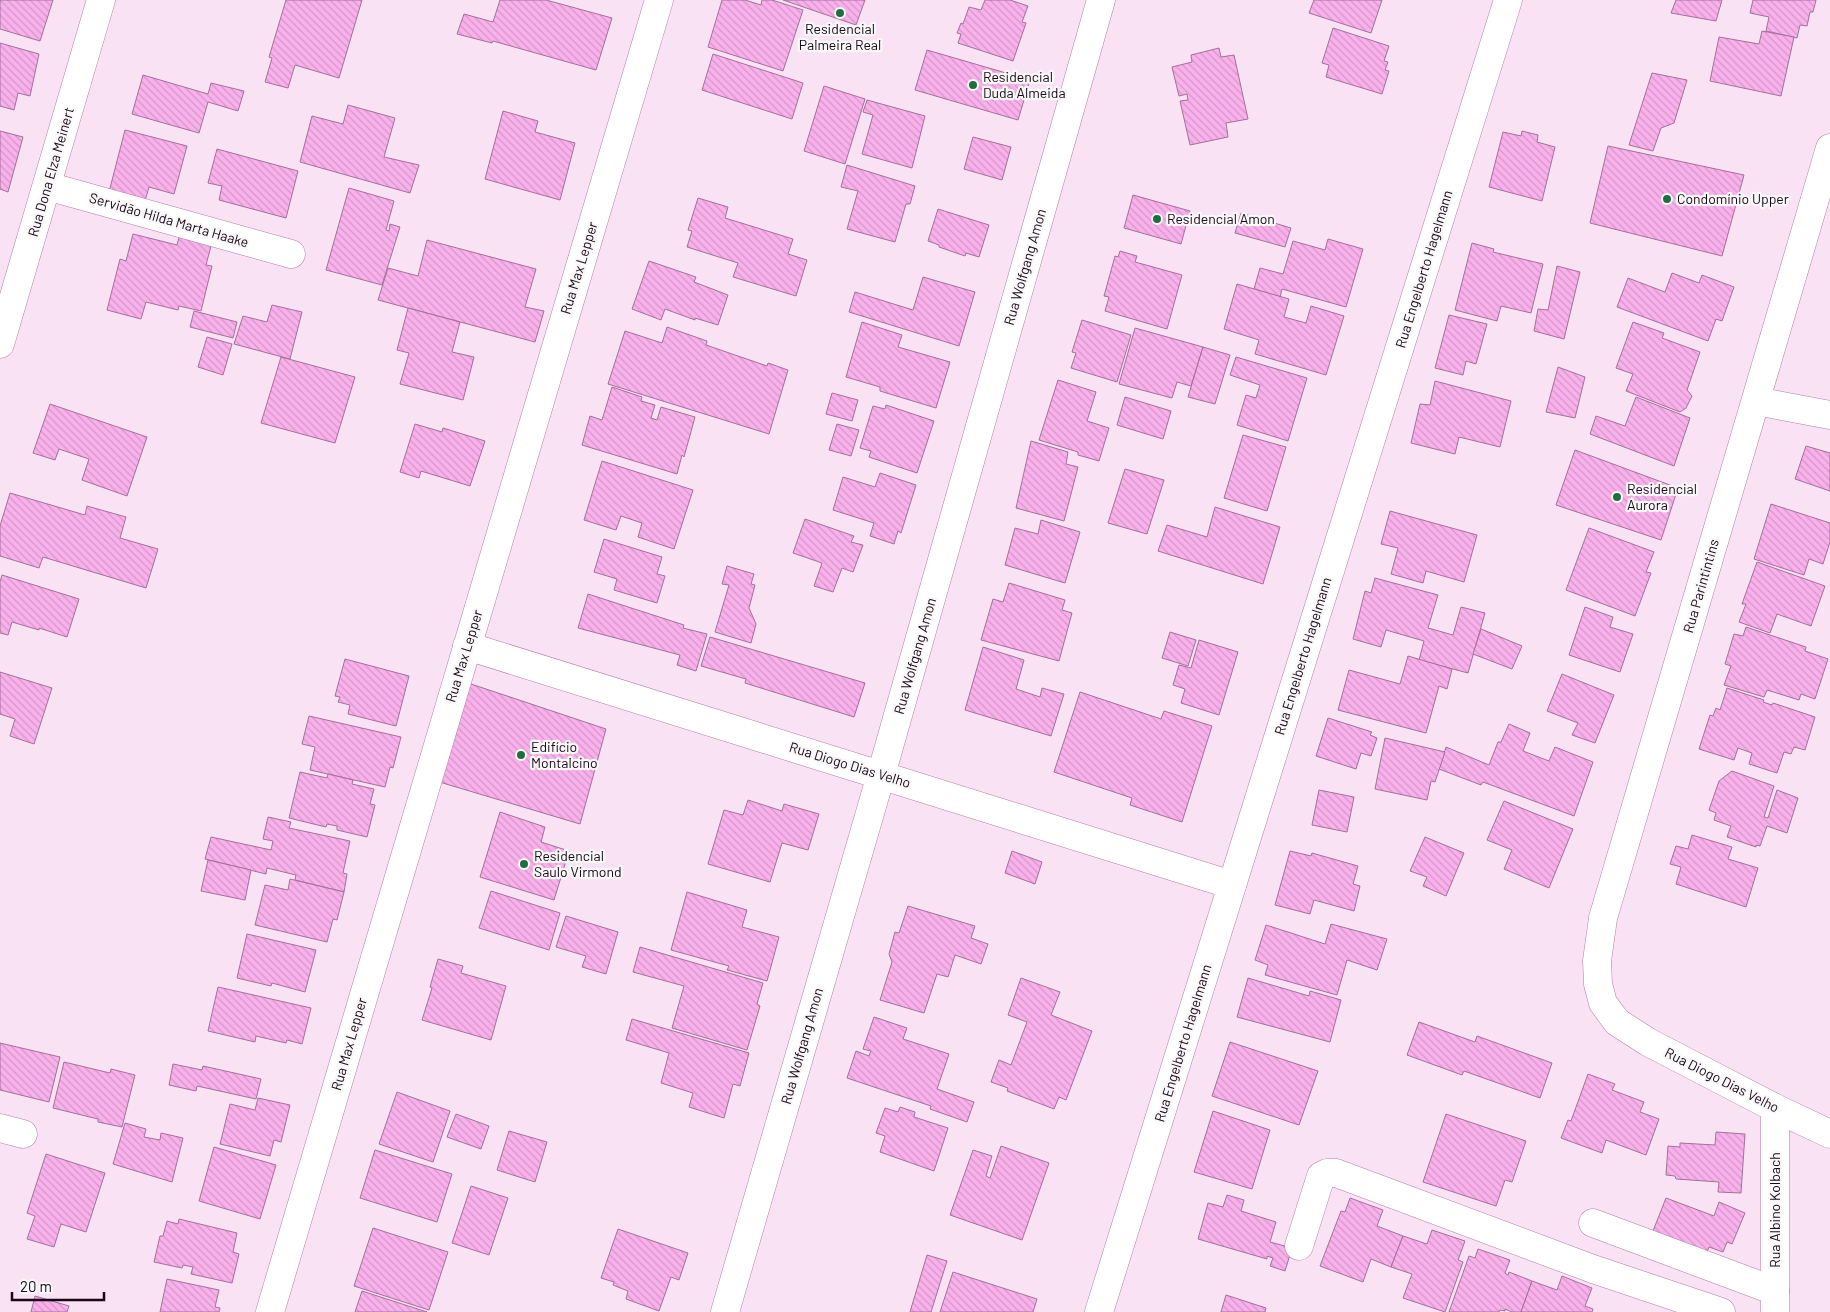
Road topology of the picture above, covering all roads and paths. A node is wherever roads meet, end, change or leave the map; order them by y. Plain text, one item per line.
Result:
1 (101, 0) edge
2 (659, 0) edge
3 (1101, 0) edge
4 (1508, 0) edge
5 (1830, 148) edge
6 (47, 186) junction
7 (291, 254) dead end
8 (0, 344) edge
9 (1756, 401) junction
10 (1830, 415) edge
11 (467, 646) junction
12 (881, 775) junction
13 (1232, 885) junction
14 (1618, 1022) joint
15 (1775, 1108) junction
16 (1830, 1134) edge
17 (1593, 1223) dead end
18 (1298, 1246) dead end
19 (1775, 1301) edge
20 (270, 1312) edge
21 (725, 1312) edge
22 (1099, 1312) edge
23 (1721, 1312) edge

1 - 6 street, Rua Dona Elza Meinert
2 - 11 street, Rua Max Lepper
3 - 12 street, Rua Wolfgang Amon
4 - 13 street, Rua Engelberto Hagelmann
5 - 9 street, Rua Parintintins
6 - 7 street, Servidão Hilda Marta Haake
6 - 8 street, Rua Dona Elza Meinert
9 - 10 street
9 - 14 street, Rua Parintintins
11 - 12 street, Rua Diogo Dias Velho
11 - 20 street, Rua Max Lepper
12 - 13 street, Rua Diogo Dias Velho
12 - 21 street, Rua Wolfgang Amon
13 - 22 street, Rua Engelberto Hagelmann
14 - 15 street, Rua Diogo Dias Velho
15 - 16 street, Rua Diogo Dias Velho
15 - 19 street, Rua Albino Kolbach
17 - 19 street
18 - 23 street

